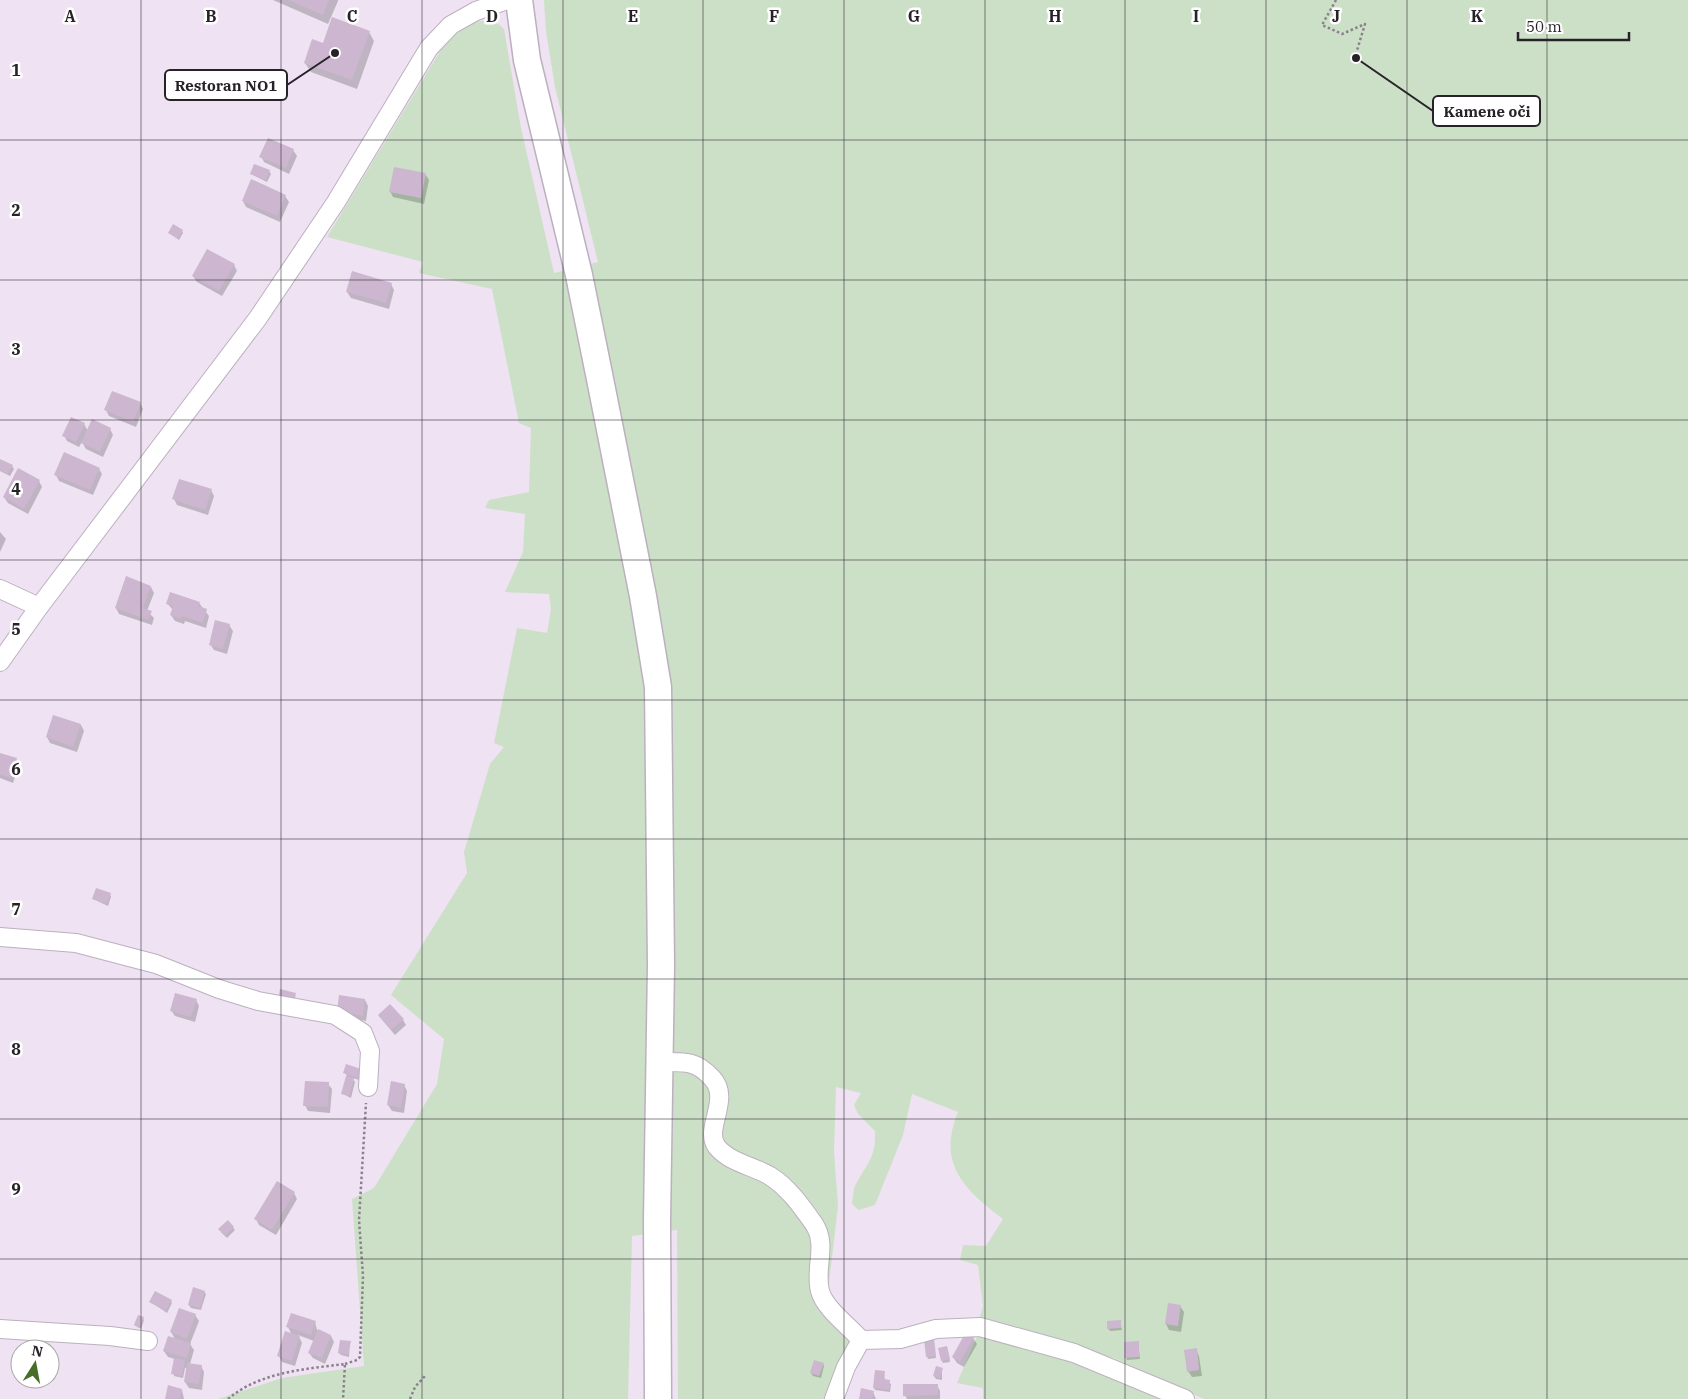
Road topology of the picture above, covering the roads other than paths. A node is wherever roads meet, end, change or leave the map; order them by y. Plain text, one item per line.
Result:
1 (507, 0) edge
2 (520, 0) edge
3 (0, 590) edge
4 (38, 607) junction
5 (0, 662) edge
6 (0, 937) edge
7 (661, 1062) junction
8 (368, 1087) road end
9 (0, 1329) edge
10 (861, 1340) junction
11 (148, 1341) dead end
12 (658, 1399) edge
13 (834, 1399) edge
14 (1185, 1399) edge

1 - 4 street
2 - 7 main road
3 - 4 street
4 - 5 street
6 - 8 street
7 - 10 street
7 - 12 main road
9 - 11 street
10 - 13 street
10 - 14 street

